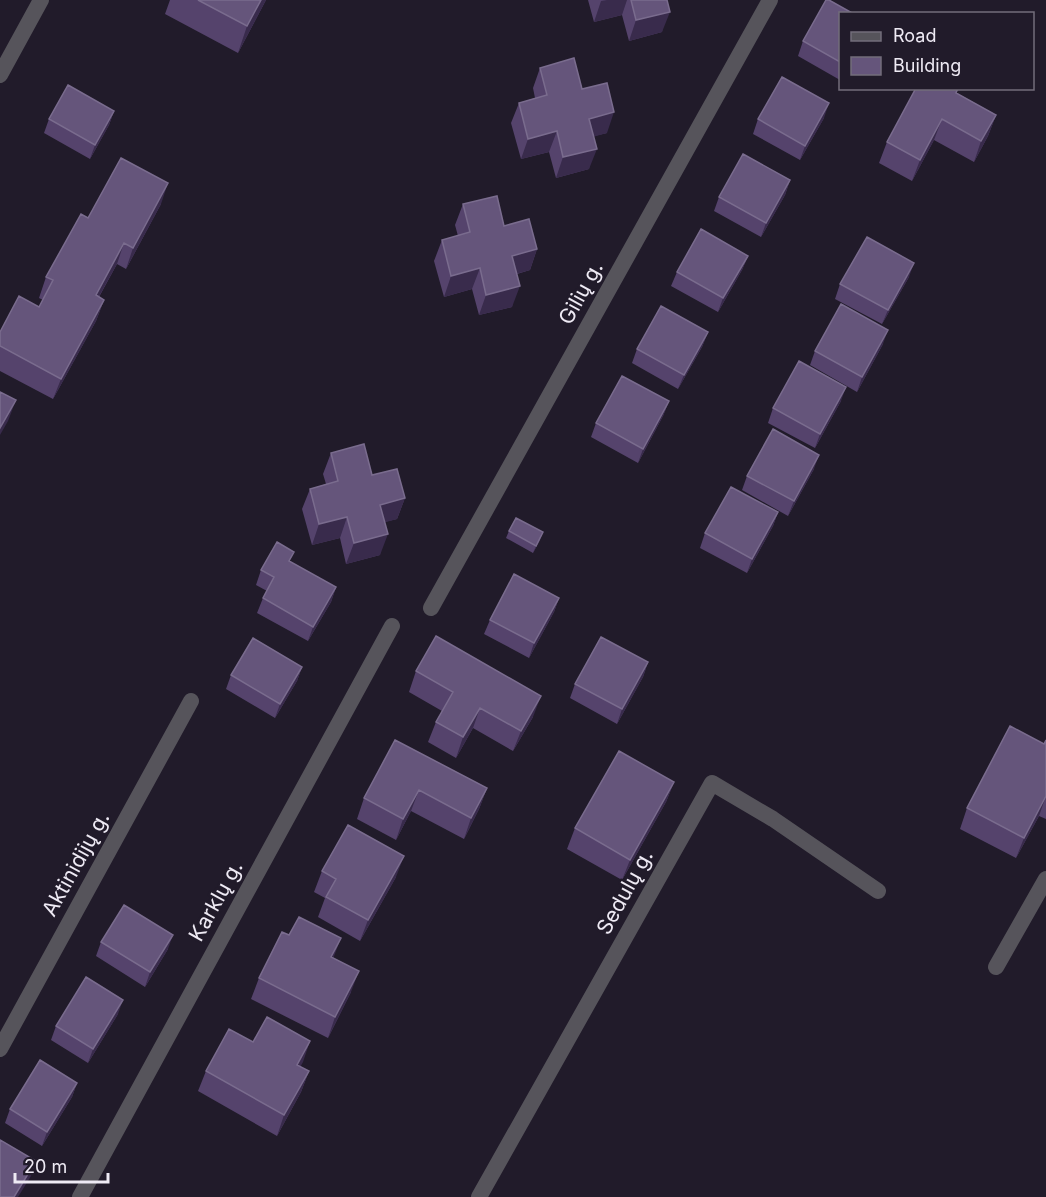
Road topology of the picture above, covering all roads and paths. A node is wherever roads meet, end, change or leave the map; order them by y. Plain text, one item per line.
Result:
1 (41, 0) edge
2 (770, 0) edge
3 (0, 75) edge
4 (431, 608) dead end
5 (392, 626) dead end
6 (191, 701) dead end
7 (1046, 879) edge
8 (878, 891) dead end
9 (996, 968) dead end
10 (0, 1049) edge
11 (80, 1197) edge
12 (479, 1197) edge

1 - 3 street
2 - 4 street, Gilių g.
5 - 11 street, Karklų g.
6 - 10 street, Aktinidijų g.
7 - 9 street
8 - 12 street, Sedulų g.

